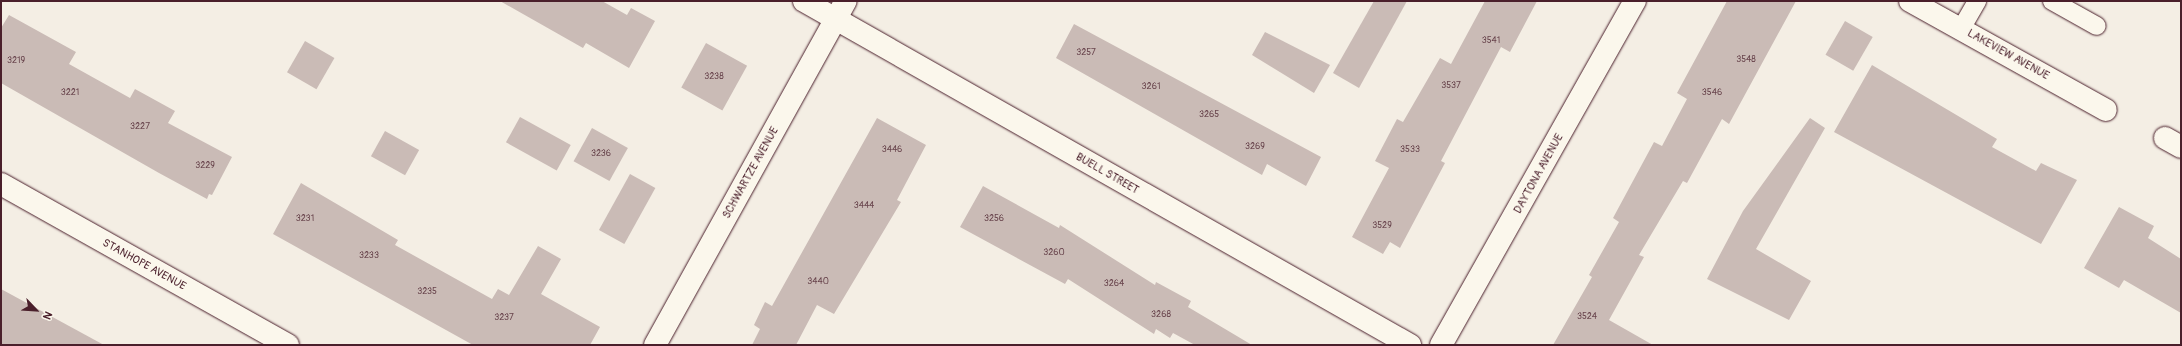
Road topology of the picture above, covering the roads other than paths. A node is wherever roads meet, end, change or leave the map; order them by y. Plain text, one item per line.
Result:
1 (804, 1) edge
2 (1635, 1) edge
3 (1910, 1) edge
4 (1977, 1) edge
5 (2052, 1) edge
6 (841, 10) edge
7 (2097, 26) dead end
8 (1961, 29) junction
9 (2106, 110) dead end
10 (1, 184) edge
11 (288, 345) edge
12 (655, 345) edge
13 (1410, 345) edge
14 (1441, 345) edge

1 - 6 street, BUELL STREET
2 - 14 street, DAYTONA AVENUE
3 - 8 street, LAKEVIEW AVENUE
4 - 8 lane
5 - 7 lane
6 - 12 street, SCHWARTZE AVENUE
6 - 13 street, BUELL STREET
8 - 9 street, LAKEVIEW AVENUE
10 - 11 street, STANHOPE AVENUE

